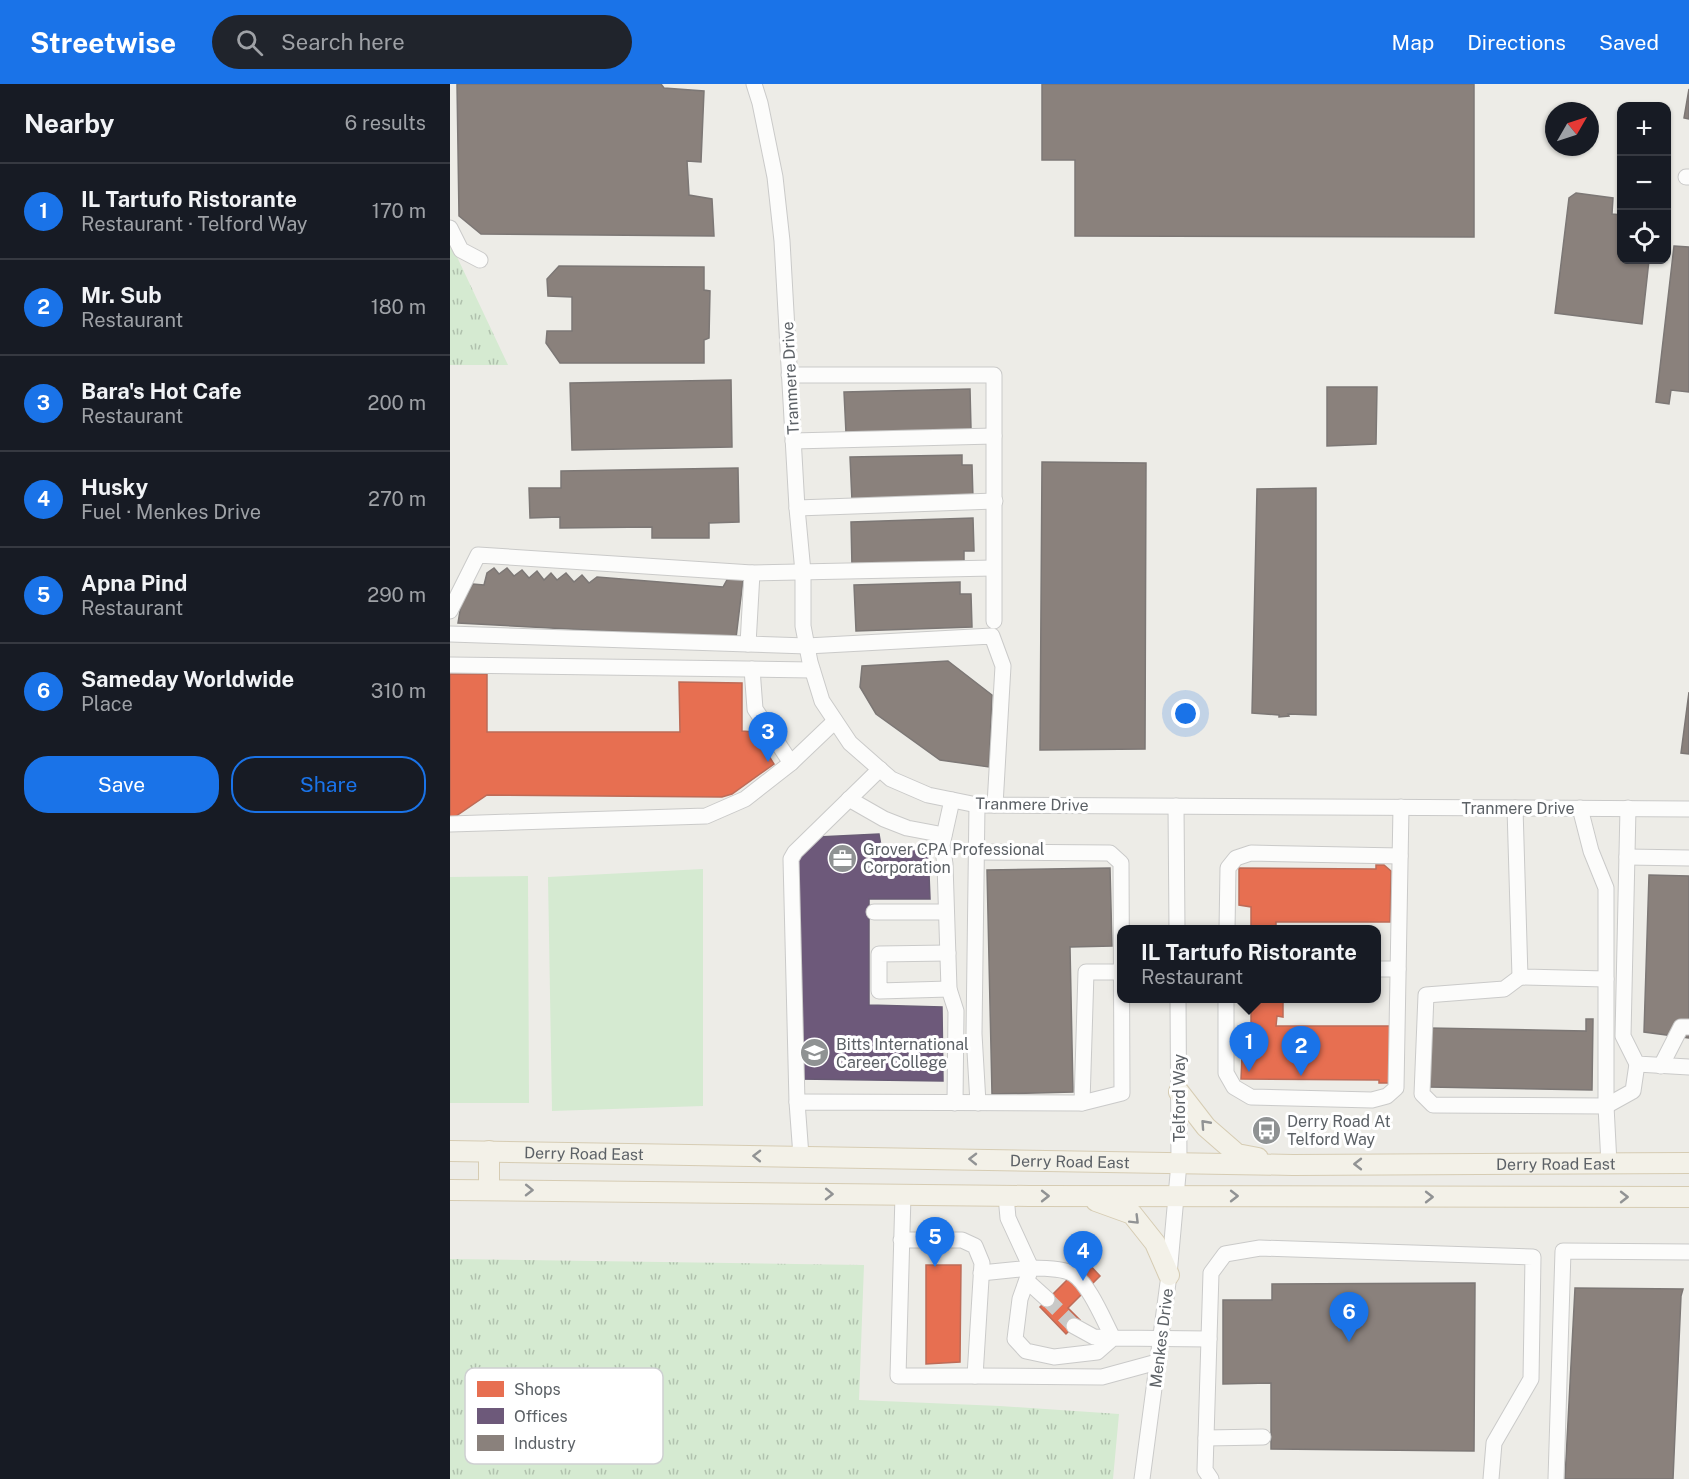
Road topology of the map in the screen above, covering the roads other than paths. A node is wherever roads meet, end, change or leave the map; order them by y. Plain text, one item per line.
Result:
1 (754, 84) edge
2 (450, 228) edge
3 (480, 260) dead end
4 (789, 375) junction
5 (994, 436) junction
6 (793, 441) junction
7 (995, 501) junction
8 (797, 508) junction
9 (993, 568) junction
10 (803, 572) junction
11 (752, 573) junction
12 (450, 611) edge
13 (994, 621) dead end
14 (450, 634) edge
15 (748, 644) junction
16 (807, 646) junction
17 (450, 665) edge
18 (752, 669) junction
19 (812, 670) junction
20 (835, 721) junction
21 (791, 763) junction
22 (880, 769) junction
23 (849, 799) junction
24 (952, 800) junction
25 (977, 805) junction
26 (995, 805) junction
27 (1176, 806) junction
28 (1401, 807) junction
29 (1515, 808) junction
30 (1580, 808) junction
31 (1628, 808) junction
32 (1689, 809) edge
33 (450, 824) edge
34 (944, 835) junction
35 (977, 852) junction
36 (1400, 856) junction
37 (1627, 857) junction
38 (1689, 858) edge
39 (874, 912) dead end
40 (946, 912) junction
41 (1121, 925) edge
42 (1177, 925) edge
43 (1227, 925) edge
44 (948, 953) junction
45 (1381, 969) edge
46 (1398, 969) junction
47 (1117, 972) edge
48 (1520, 977) junction
49 (1606, 979) junction
50 (949, 989) junction
51 (1121, 1003) edge
52 (1178, 1003) edge
53 (1226, 1003) edge
54 (1689, 1027) edge
55 (1637, 1064) junction
56 (1661, 1066) junction
57 (1689, 1067) edge
58 (1179, 1092) junction
59 (796, 1102) junction
60 (955, 1103) junction
61 (978, 1103) junction
62 (1082, 1103) junction
63 (1606, 1106) junction
64 (450, 1151) edge
65 (489, 1151) junction
66 (801, 1156) junction
67 (1179, 1163) junction
68 (1689, 1163) edge
69 (1609, 1164) junction
70 (1293, 1165) junction
71 (450, 1190) edge
72 (489, 1190) junction
73 (903, 1195) junction
74 (1006, 1196) junction
75 (1083, 1196) junction
76 (1175, 1197) junction
77 (1689, 1197) edge
78 (901, 1240) junction
79 (1689, 1252) edge
80 (981, 1273) junction
81 (1029, 1275) junction
82 (1169, 1275) junction
83 (1047, 1299) tunnel mouth
84 (1074, 1326) tunnel mouth
85 (1113, 1338) junction
86 (1160, 1338) junction
87 (1209, 1339) junction
88 (1157, 1362) junction
89 (975, 1376) junction
90 (1263, 1437) dead end
91 (1206, 1438) junction
92 (1142, 1479) edge
93 (1211, 1479) edge
94 (1491, 1479) edge
95 (1556, 1479) edge

1 - 4 street, Tranmere Drive
2 - 3 street
4 - 5 street
4 - 6 street, Tranmere Drive
5 - 6 street
5 - 7 street
6 - 8 street, Tranmere Drive
7 - 8 street
7 - 9 street
8 - 10 street, Tranmere Drive
9 - 10 street
9 - 13 street
10 - 11 street
10 - 16 street, Tranmere Drive
11 - 12 street
11 - 15 street
14 - 15 street
15 - 16 street
16 - 19 street, Tranmere Drive
16 - 26 street
17 - 18 street
18 - 19 street
18 - 21 street
19 - 20 street, Tranmere Drive
20 - 21 street
20 - 22 street, Tranmere Drive
21 - 33 street
22 - 23 street
22 - 24 street, Tranmere Drive
23 - 34 street
23 - 59 street
24 - 25 street, Tranmere Drive
24 - 34 street
25 - 26 street, Tranmere Drive
25 - 35 street
26 - 27 street, Tranmere Drive
27 - 28 street, Tranmere Drive
27 - 42 street
28 - 29 street, Tranmere Drive
28 - 36 street
29 - 30 street, Tranmere Drive
29 - 48 street
30 - 31 street, Tranmere Drive
30 - 49 street
31 - 32 street, Tranmere Drive
31 - 37 street
34 - 40 street
35 - 41 street
35 - 61 street
36 - 43 street
36 - 46 street
37 - 38 street
37 - 55 street
39 - 40 street
40 - 44 street
44 - 50 street
44 - 50 street
45 - 46 street
46 - 53 street
47 - 62 street
48 - 49 street
48 - 63 street
49 - 63 street
50 - 60 street
51 - 62 street
52 - 58 street, Telford Way
54 - 56 street
55 - 56 street
55 - 63 street
56 - 57 street
58 - 67 street, Telford Way
70 -> 58 main road
59 - 60 street
59 - 66 street
60 - 61 street
61 - 62 street
63 - 69 street
64 - 65 main road, Derry Road East
66 -> 65 main road, Derry Road East
65 - 72 main road
67 -> 66 main road, Derry Road East
67 - 70 main road, Derry Road East
67 - 76 street, Telford Way
68 - 69 main road, Derry Road East
69 -> 70 main road, Derry Road East
71 - 72 main road, Derry Road East
72 -> 73 main road, Derry Road East
73 - 74 main road, Derry Road East
73 - 78 street
74 -> 75 main road, Derry Road East
74 - 81 street
75 - 76 main road, Derry Road East
75 -> 82 main road
76 -> 77 main road, Derry Road East
76 - 82 street, Menkes Drive
78 - 80 street
78 - 89 street
79 - 95 street
80 - 81 street
80 - 89 street
81 - 83 street
81 - 85 street
81 - 85 street
82 - 86 street, Menkes Drive
84 - 85 street
85 - 86 street
86 - 87 street
86 - 88 street, Menkes Drive
87 - 91 street
87 - 94 street
88 - 89 street
88 - 92 street, Menkes Drive
90 - 91 street
91 - 93 street

